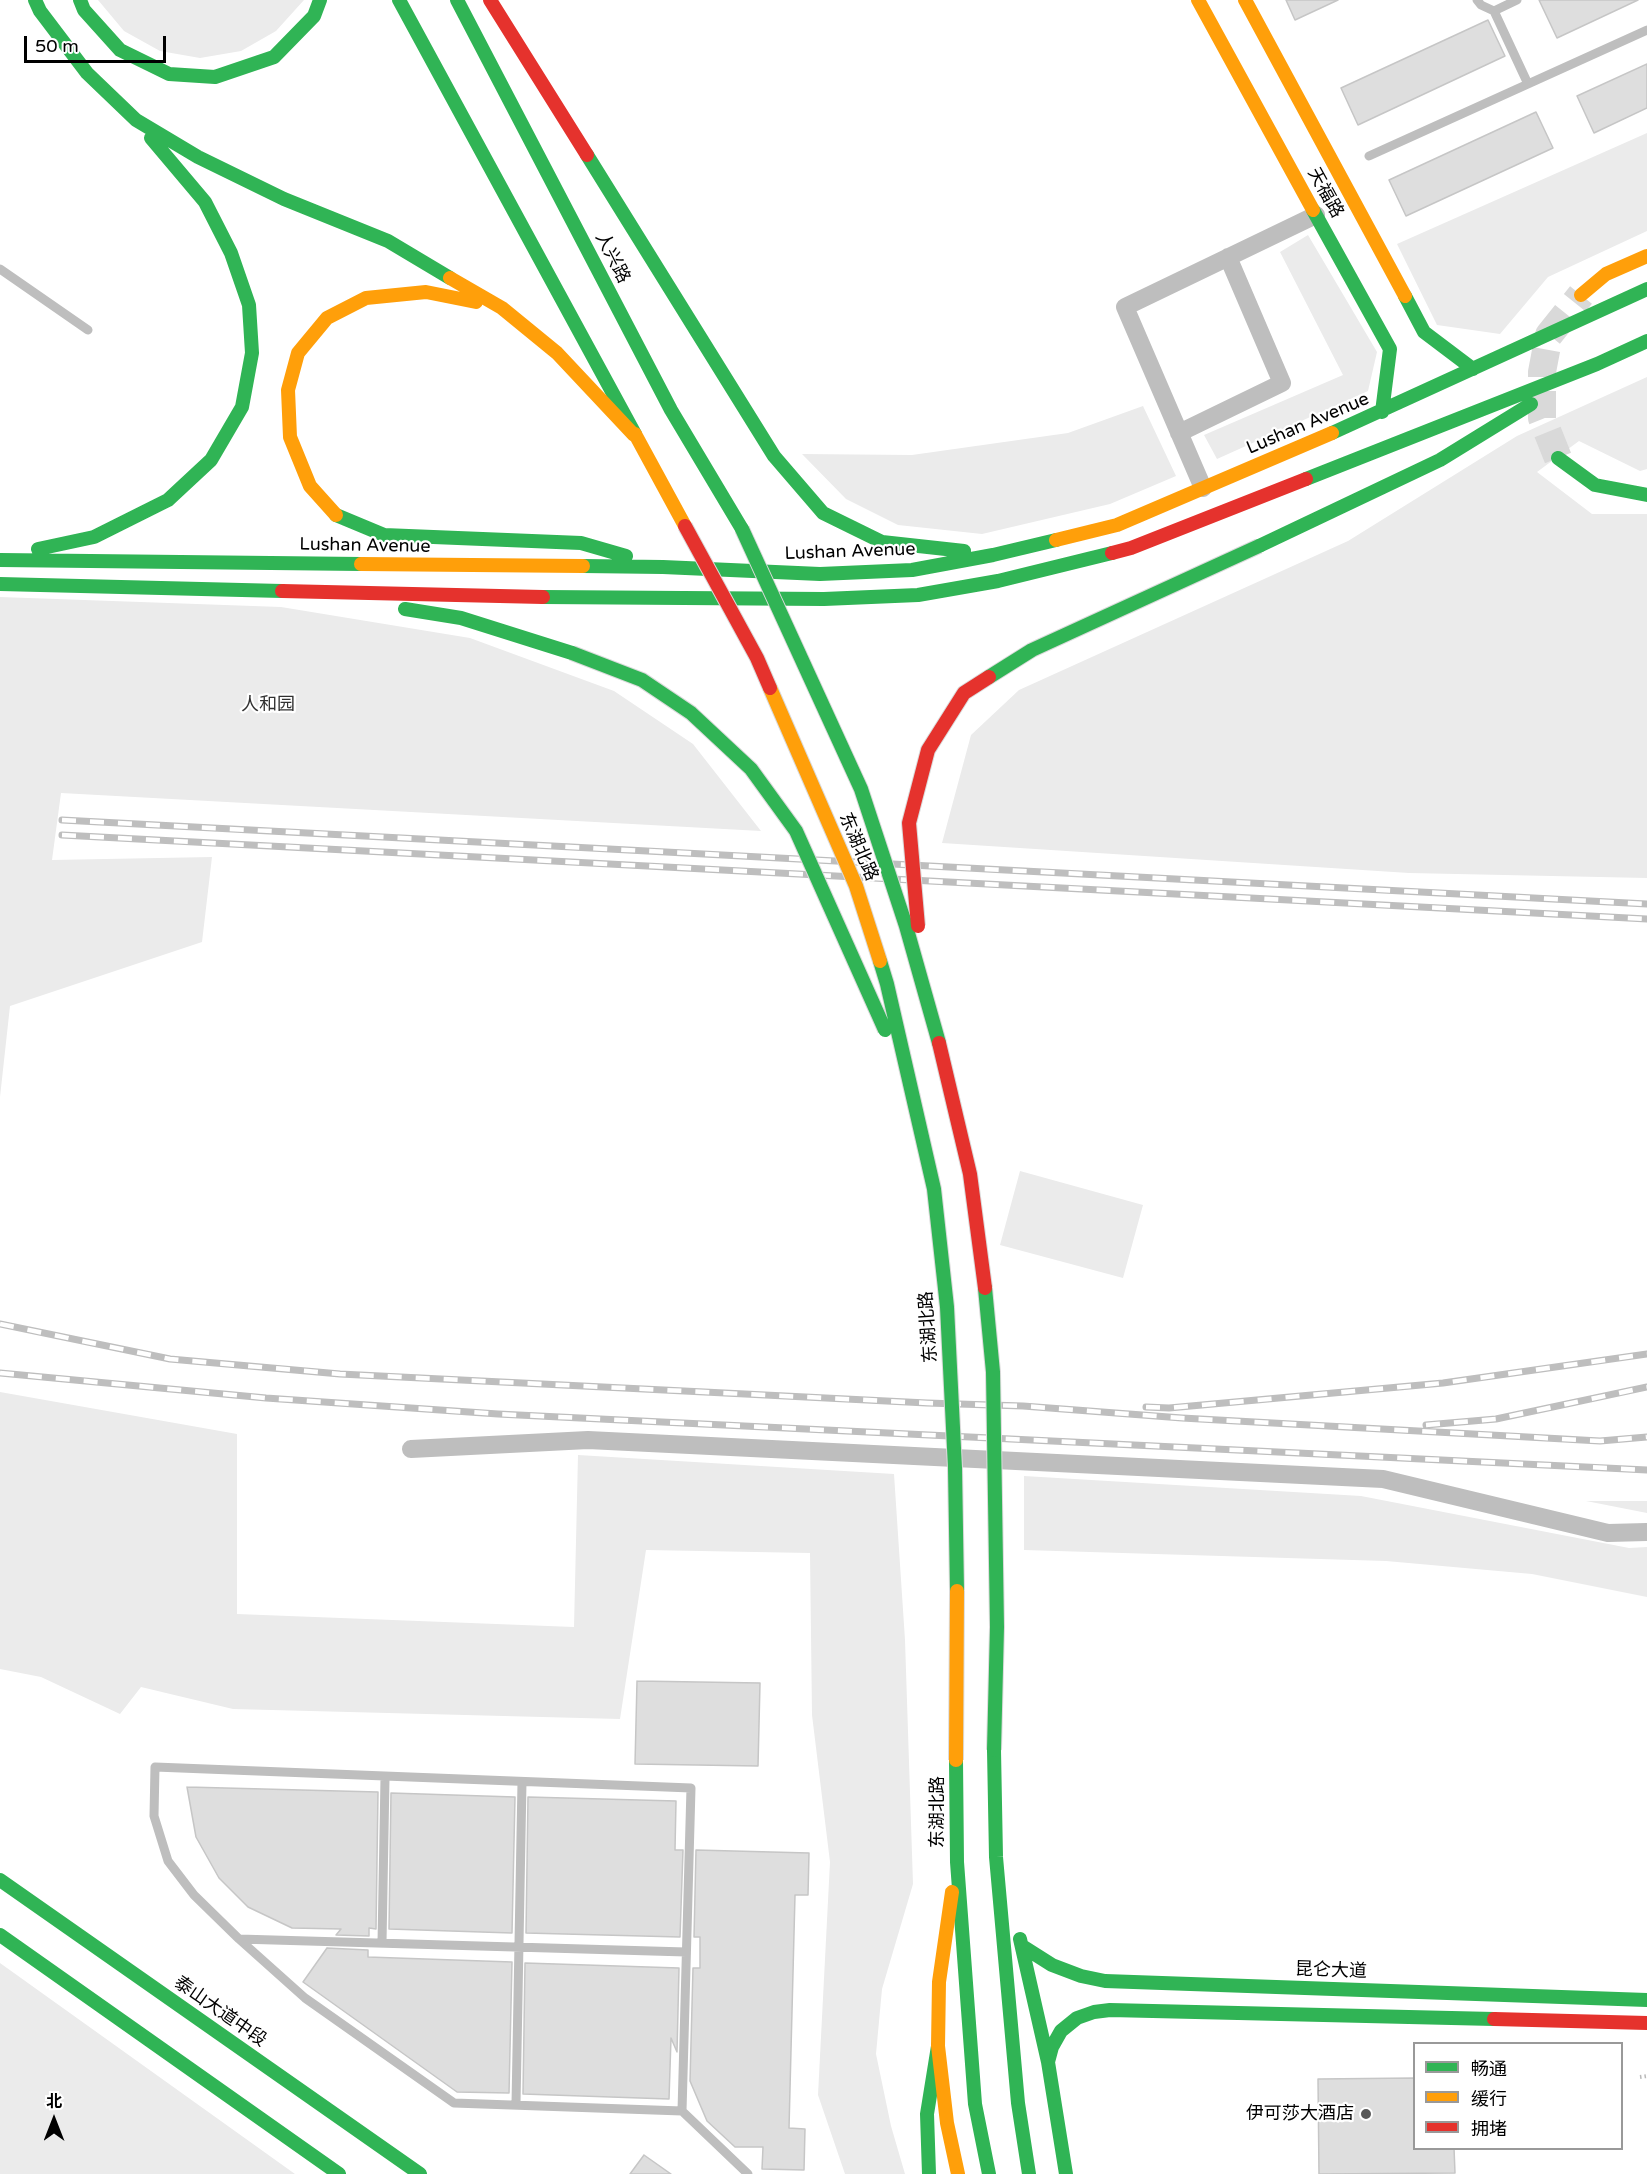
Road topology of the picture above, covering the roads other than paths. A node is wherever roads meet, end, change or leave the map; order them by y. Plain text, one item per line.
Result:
1 (35, 0) edge
2 (80, 0) edge
3 (320, 0) edge
4 (399, 0) edge
5 (457, 0) edge
6 (490, 0) edge
7 (1198, 0) edge
8 (1245, 0) edge
9 (1477, 0) edge
10 (1517, 0) edge
11 (1494, 11) junction
12 (1647, 30) edge
13 (1528, 84) junction
14 (136, 120) junction
15 (1369, 156) dead end
16 (1316, 214) junction
17 (1647, 256) edge
18 (1228, 257) junction
19 (0, 269) edge
20 (1647, 289) edge
21 (1581, 295) tunnel mouth
22 (502, 308) junction
23 (88, 330) dead end
24 (1647, 341) edge
25 (1597, 364) junction
26 (1473, 369) junction
27 (1382, 411) junction
28 (1179, 433) junction
29 (634, 435) junction
30 (1558, 458) tunnel mouth
31 (1203, 488) junction
32 (1647, 495) edge
33 (742, 529) joint
34 (993, 555) junction
35 (0, 559) edge
36 (663, 567) junction
37 (0, 584) edge
38 (282, 591) junction
39 (924, 988) junction
40 (911, 1090) junction
41 (411, 1449) dead end
42 (1647, 1532) edge
43 (385, 1778) junction
44 (522, 1782) junction
45 (996, 1857) junction
46 (957, 1862) junction
47 (0, 1881) edge
48 (0, 1935) edge
49 (239, 1940) junction
50 (382, 1943) junction
51 (1022, 1946) junction
52 (519, 1947) junction
53 (686, 1952) junction
54 (1647, 2000) edge
55 (1647, 2024) edge
56 (938, 2046) junction
57 (1048, 2062) junction
58 (516, 2104) junction
59 (682, 2111) junction
60 (339, 2174) edge
61 (420, 2174) edge
62 (748, 2174) edge
63 (929, 2174) edge
64 (958, 2174) edge
65 (988, 2174) edge
66 (1029, 2174) edge
67 (1066, 2174) edge

1 - 14 main road
2 - 3 main road
4 - 29 main road
5 - 33 main road, 人兴路
6 - 34 main road
7 - 16 main road, 天福路
8 - 26 main road, 天福路
9 - 11 lane
10 - 11 lane
11 - 13 lane
12 - 13 lane
13 - 15 lane
14 - 22 main road
14 - 35 main road
16 - 18 street
16 - 27 main road, 天福路
17 - 21 main road
18 - 28 street
18 - 28 street
19 - 23 lane
20 - 26 main road, Lushan Avenue
22 - 29 main road
22 - 36 main road
24 - 25 main road
25 - 38 main road
25 - 39 main road, bridge
26 - 27 main road, Lushan Avenue
27 - 31 main road, Lushan Avenue
28 - 31 street
29 - 40 main road, 东湖北路, bridge
30 - 32 main road
31 - 34 main road, Lushan Avenue
33 - 39 main road, 东湖北路, bridge
34 - 36 main road, Lushan Avenue
35 - 36 main road, Lushan Avenue
37 - 38 main road
38 - 40 main road, bridge
39 - 45 main road, 东湖北路, bridge
40 - 46 main road, 东湖北路, bridge
41 - 42 street
43 - 44 lane
43 - 49 lane
43 - 50 lane
44 - 52 lane
44 - 53 lane
45 - 51 main road
45 - 66 main road, 东湖北路
46 - 56 main road
46 - 65 main road, 东湖北路
47 - 61 main road, 泰山大道中段
48 - 60 main road
49 - 50 lane
49 - 58 lane
50 - 52 lane
51 - 54 main road, 昆仑大道
51 - 57 main road
52 - 53 lane
52 - 58 lane
53 - 59 lane
55 - 57 main road
56 - 63 main road
56 - 64 main road
57 - 67 main road
58 - 59 lane
59 - 62 lane

